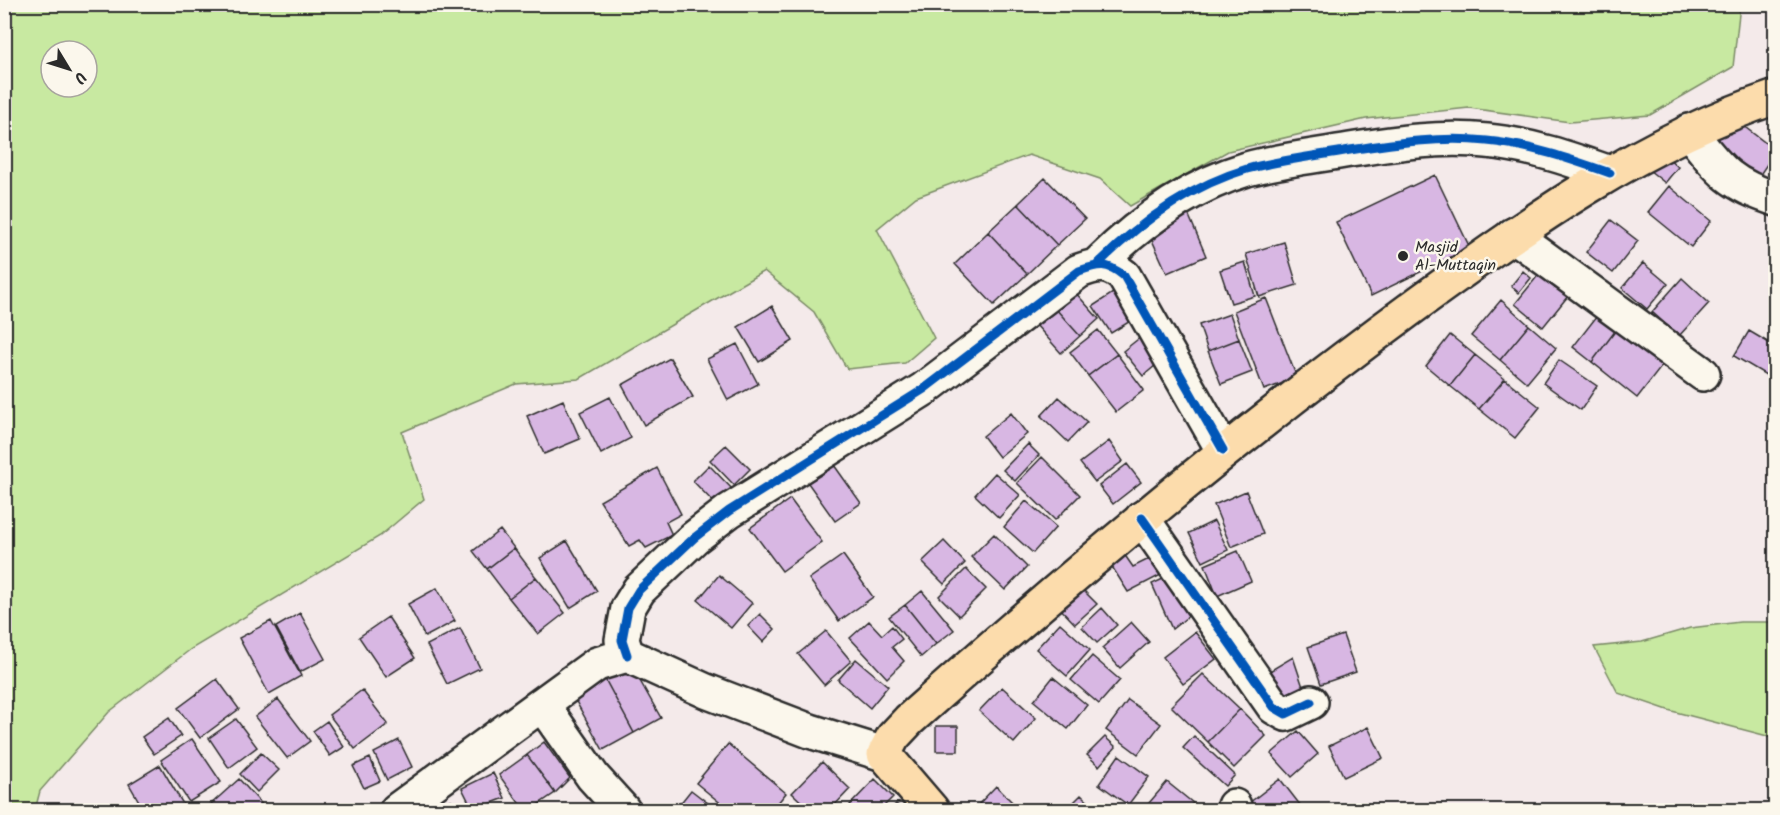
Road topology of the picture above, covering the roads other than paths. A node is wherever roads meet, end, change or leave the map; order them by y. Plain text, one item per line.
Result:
1 (1776, 97) edge
2 (1689, 131) junction
3 (1610, 173) junction
4 (1776, 199) edge
5 (1513, 235) junction
6 (1098, 264) junction
7 (1703, 374) dead end
8 (1223, 450) junction
9 (1142, 518) junction
10 (627, 656) junction
11 (1311, 702) dead end
12 (542, 704) junction
13 (884, 754) junction
14 (397, 810) edge
15 (623, 810) edge
16 (932, 810) edge

1 - 2 main road
2 - 3 main road
2 - 4 street
3 - 5 main road
3 - 6 street
5 - 7 street
5 - 8 main road
6 - 8 street
6 - 10 street
8 - 9 main road
9 - 11 street
9 - 13 main road
10 - 12 street
10 - 13 street
12 - 14 street
12 - 15 street
13 - 16 main road

